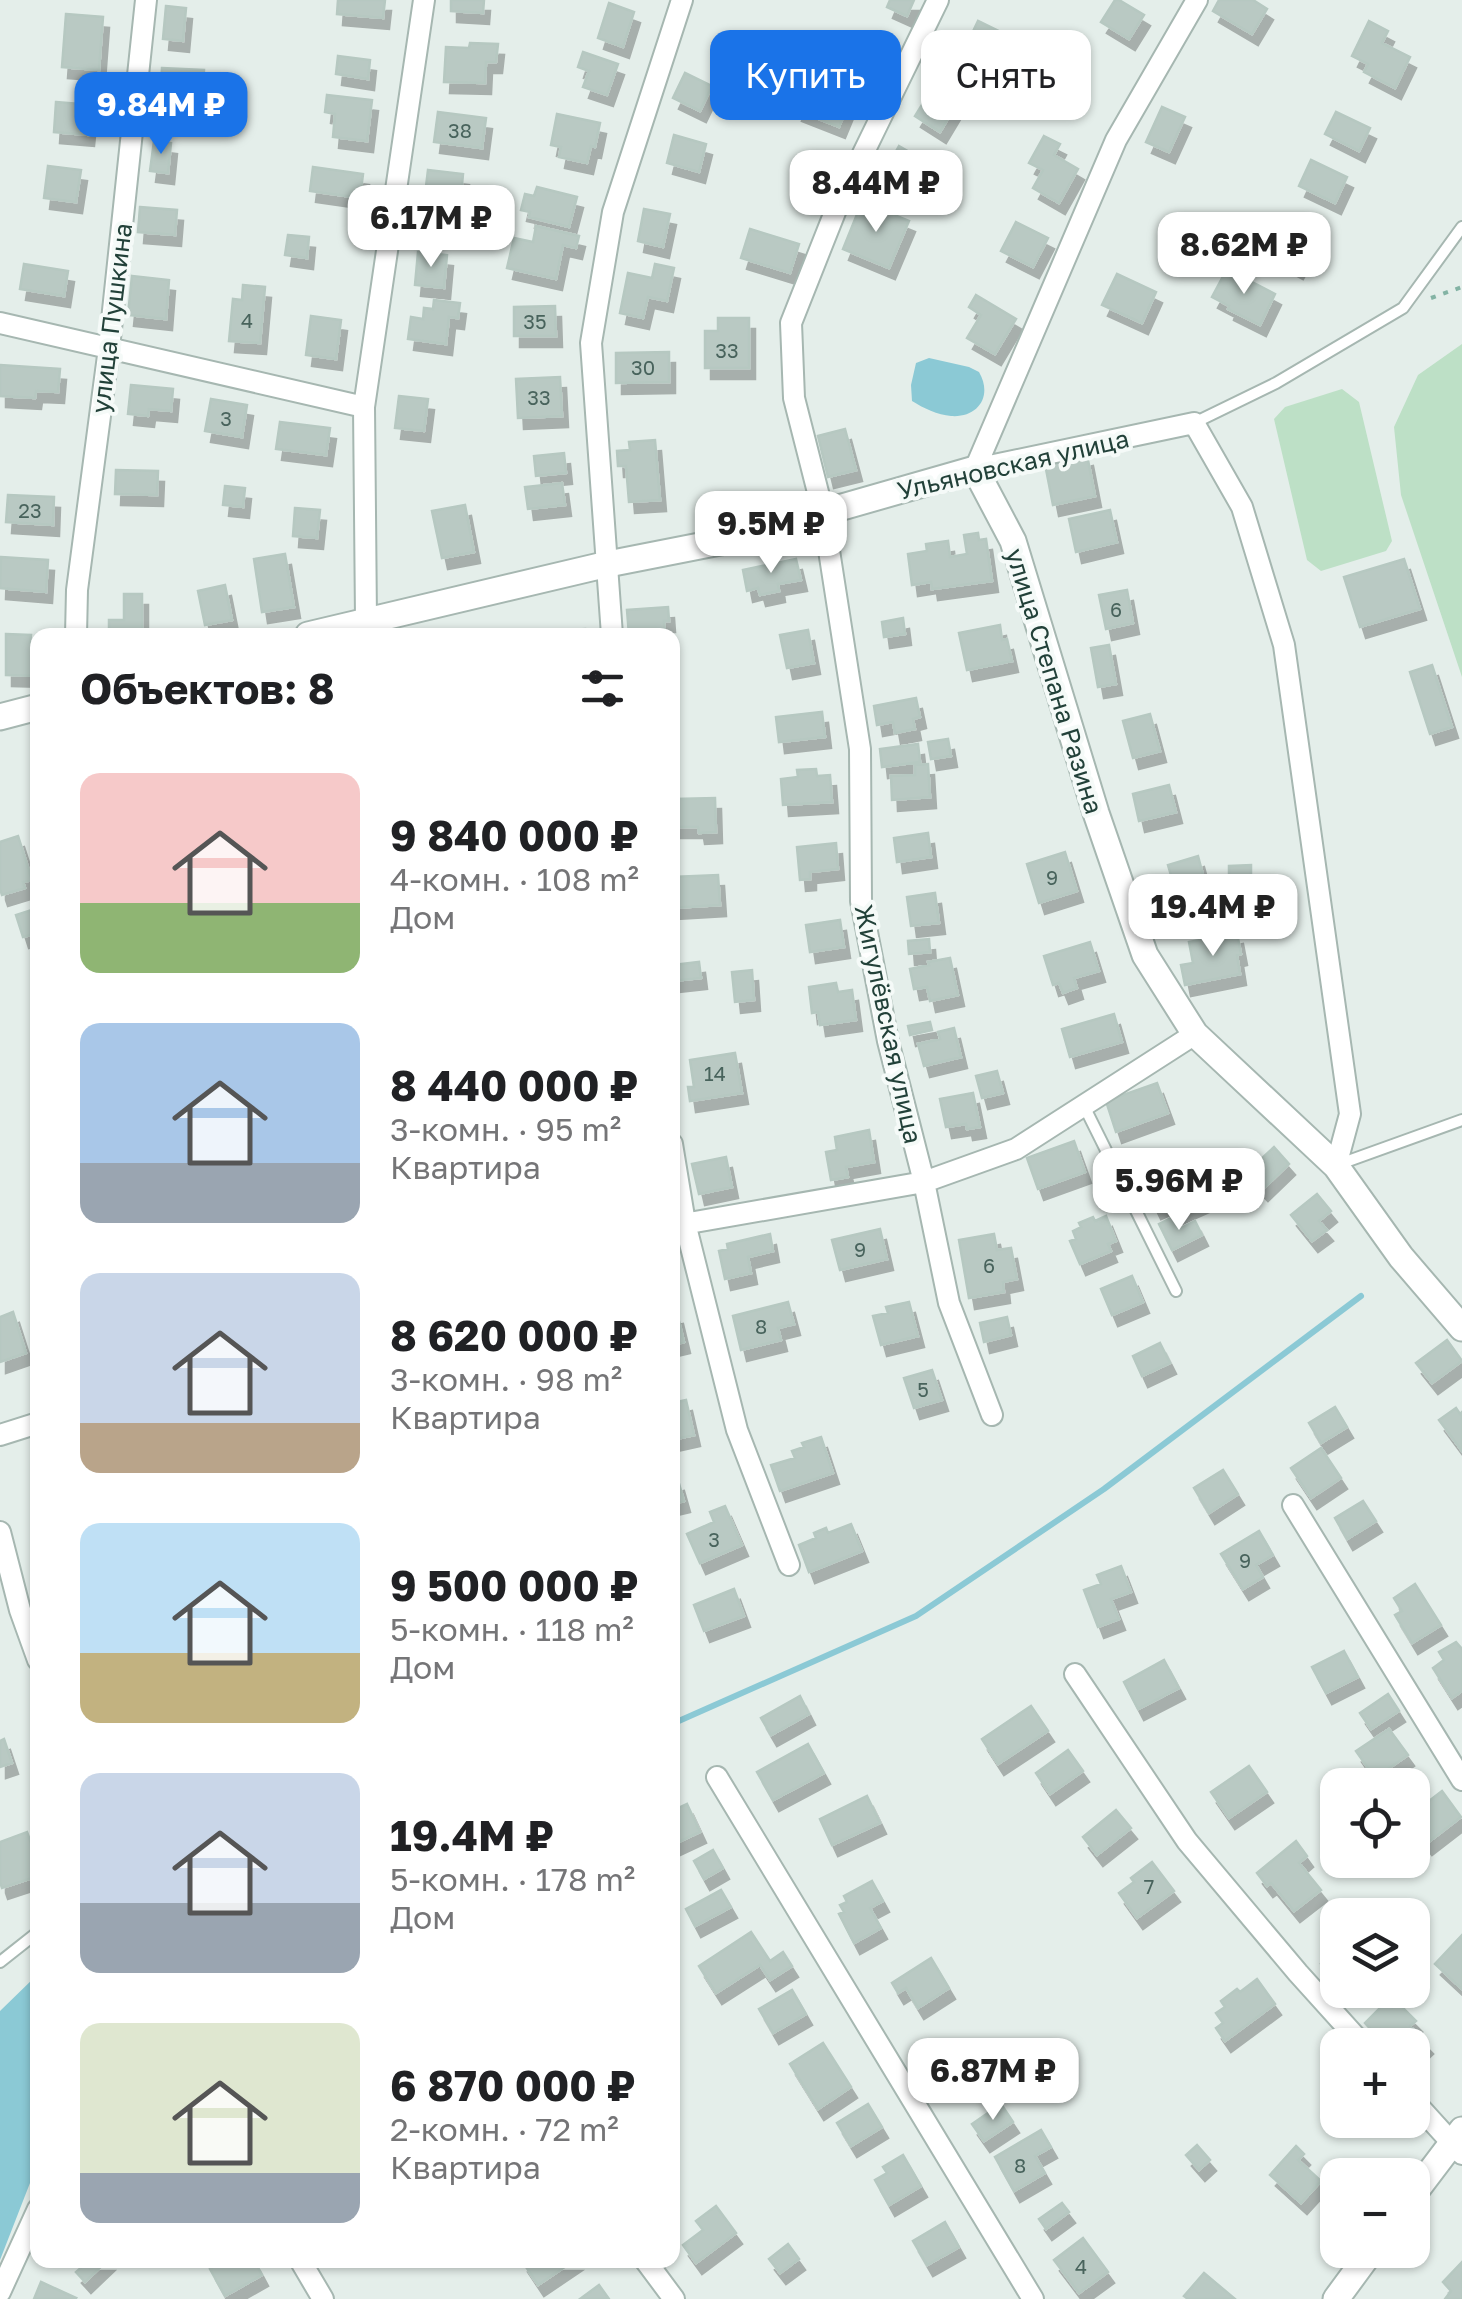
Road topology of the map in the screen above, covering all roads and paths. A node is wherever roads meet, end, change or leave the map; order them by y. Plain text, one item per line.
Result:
1 (146, 0) edge
2 (424, 0) edge
3 (682, 0) edge
4 (938, 0) edge
5 (1196, 0) edge
6 (1462, 227) edge
7 (0, 323) edge
8 (109, 348) junction
9 (364, 407) junction
10 (1194, 422) junction
11 (975, 469) junction
12 (823, 512) junction
13 (608, 564) junction
14 (364, 627) edge
15 (76, 628) edge
16 (612, 628) edge
17 (30, 709) edge
18 (0, 717) edge
19 (1195, 1034) junction
20 (1084, 1106) junction
21 (1462, 1120) edge
22 (1336, 1166) junction
23 (924, 1182) junction
24 (680, 1224) edge
25 (680, 1228) edge
26 (1176, 1290) dead end
27 (1462, 1328) edge
28 (992, 1414) dead end
29 (30, 1426) edge
30 (0, 1436) edge
31 (1293, 1504) dead end
32 (0, 1532) edge
33 (789, 1565) dead end
34 (30, 1638) edge
35 (1075, 1674) dead end
36 (716, 1777) dead end
37 (1462, 1780) edge
38 (30, 1938) edge
39 (0, 1962) edge
40 (1348, 2028) edge
41 (1430, 2115) edge
42 (1459, 2142) edge
43 (1430, 2175) edge
44 (30, 2226) edge
45 (305, 2268) edge
46 (650, 2268) edge
47 (1359, 2268) edge
48 (0, 2292) edge
49 (323, 2299) edge
50 (674, 2299) edge
51 (1032, 2299) edge
52 (1336, 2299) edge

1 - 8 street, улица Пушкина
2 - 9 street
3 - 13 street
4 - 12 street, Жигулёвская улица
5 - 11 street
6 - 10 lane
7 - 8 street
8 - 9 street
8 - 15 street, улица Пушкина
9 - 14 street
10 - 11 street, Ульяновская улица
10 - 22 street
11 - 12 street, Ульяновская улица
11 - 19 street, улица Степана Разина
12 - 13 street, Ульяновская улица
12 - 23 street, Жигулёвская улица
13 - 14 street, Ульяновская улица
13 - 16 street
17 - 18 street
19 - 20 street
19 - 22 street, улица Степана Разина
20 - 23 street
20 - 26 lane
21 - 22 lane
22 - 27 street, улица Степана Разина
23 - 24 street
23 - 28 street, Жигулёвская улица
25 - 33 street
29 - 30 street
31 - 37 street
32 - 34 street
35 - 40 street
36 - 51 street
38 - 39 lane
41 - 42 street
42 - 43 street
44 - 48 street
45 - 49 street
46 - 50 street
47 - 52 street

